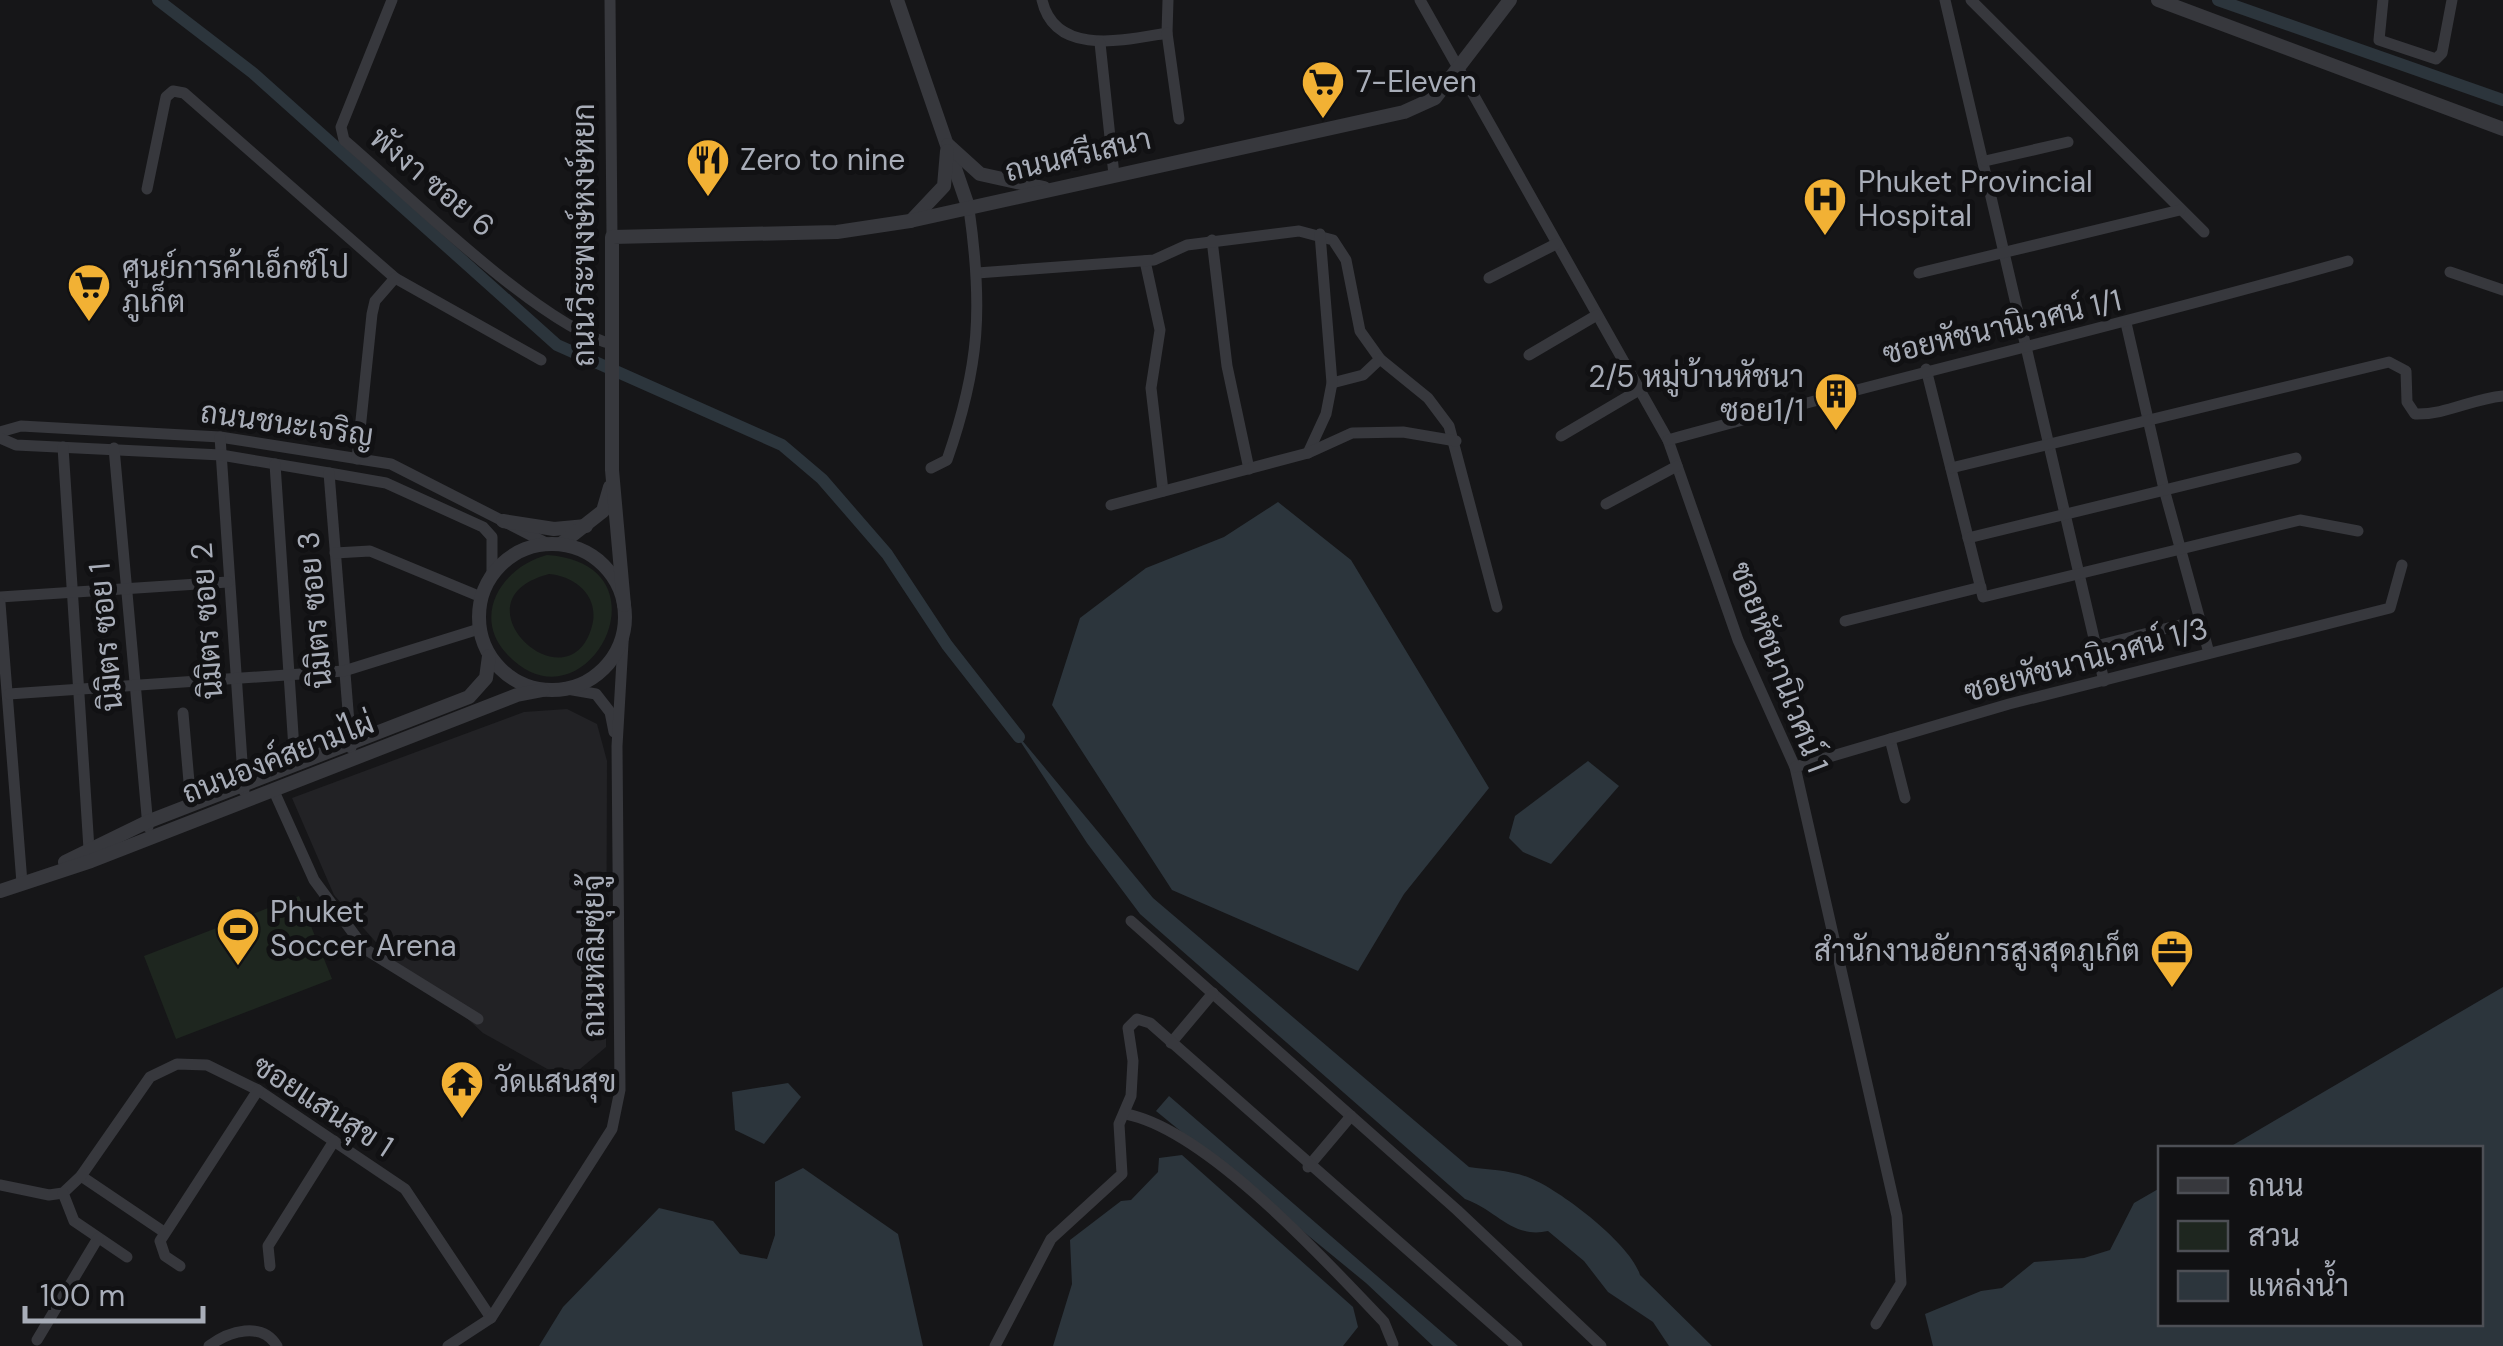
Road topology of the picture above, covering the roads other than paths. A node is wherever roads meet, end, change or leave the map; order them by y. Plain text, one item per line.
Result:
1 (392, 0) edge
2 (610, 0) edge
3 (897, 0) edge
4 (1042, 0) edge
5 (1168, 0) edge
6 (1420, 0) edge
7 (1510, 0) edge
8 (1945, 0) edge
9 (1971, 0) edge
10 (2383, 0) edge
11 (2452, 0) edge
12 (2163, 1) edge
13 (1168, 34) junction
14 (1100, 43) junction
15 (1458, 73) junction
16 (1179, 119) dead end
17 (2503, 129) edge
18 (2068, 142) dead end
19 (947, 145) junction
20 (1984, 161) junction
21 (1114, 175) junction
22 (146, 189) dead end
23 (1050, 189) junction
24 (970, 209) junction
25 (2180, 210) junction
26 (910, 222) junction
27 (2204, 232) dead end
28 (1320, 234) junction
29 (612, 237) junction
30 (1212, 240) junction
31 (1556, 244) junction
32 (2006, 250) junction
33 (1145, 261) junction
34 (2348, 261) dead end
35 (2450, 272) dead end
36 (977, 273) junction
37 (1919, 273) dead end
38 (395, 278) junction
39 (1489, 278) dead end
40 (2503, 290) edge
41 (1597, 316) junction
42 (2126, 324) junction
43 (2028, 346) junction
44 (612, 348) junction
45 (1529, 355) dead end
46 (1380, 359) junction
47 (540, 360) dead end
48 (1926, 368) junction
49 (1332, 383) junction
50 (1640, 390) junction
51 (2503, 396) edge
52 (2148, 419) junction
53 (0, 434) edge
54 (220, 436) junction
55 (1562, 436) dead end
56 (1668, 440) junction
57 (1456, 441) junction
58 (2050, 445) junction
59 (63, 447) junction
60 (114, 448) junction
61 (1308, 453) junction
62 (221, 455) junction
63 (358, 458) junction
64 (2296, 458) dead end
65 (275, 464) junction
66 (1677, 466) junction
67 (931, 468) dead end
68 (1250, 468) junction
69 (1951, 468) junction
70 (612, 470) junction
71 (329, 473) junction
72 (2164, 488) junction
73 (1163, 491) junction
74 (1606, 504) dead end
75 (1111, 505) dead end
76 (2067, 514) junction
77 (503, 521) junction
78 (590, 525) junction
79 (2358, 531) dead end
80 (1968, 538) junction
81 (555, 544) junction
82 (2180, 549) junction
83 (335, 553) junction
84 (2402, 565) dead end
85 (492, 574) junction
86 (2079, 574) junction
87 (228, 582) junction
88 (126, 588) junction
89 (70, 592) junction
90 (1982, 592) junction
91 (481, 597) junction
92 (0, 600) edge
93 (624, 604) junction
94 (1497, 607) dead end
95 (2200, 620) junction
96 (1846, 621) dead end
97 (624, 626) junction
98 (478, 629) junction
99 (2096, 646) junction
100 (2209, 653) junction
101 (489, 656) junction
102 (344, 671) junction
103 (289, 673) junction
104 (236, 677) junction
105 (2104, 681) junction
106 (135, 683) junction
107 (78, 688) junction
108 (567, 689) junction
109 (543, 690) junction
110 (9, 694) junction
111 (183, 712) dead end
112 (6, 734) edge
113 (1890, 739) junction
114 (617, 746) junction
115 (351, 750) junction
116 (294, 764) junction
117 (1796, 767) junction
118 (273, 788) junction
119 (244, 792) junction
120 (1905, 798) dead end
121 (190, 805) junction
122 (148, 830) junction
123 (89, 849) junction
124 (28, 881) junction
125 (0, 890) edge
126 (1131, 921) dead end
127 (1213, 993) junction
128 (478, 1019) dead end
129 (1171, 1043) junction
130 (258, 1090) junction
131 (1126, 1114) junction
132 (1351, 1116) junction
133 (334, 1141) junction
134 (1308, 1167) junction
135 (81, 1176) junction
136 (0, 1185) edge
137 (64, 1193) junction
138 (164, 1232) junction
139 (98, 1238) junction
140 (127, 1257) dead end
141 (180, 1266) dead end
142 (270, 1266) dead end
143 (492, 1318) junction
144 (1876, 1324) dead end
145 (38, 1340) dead end
146 (1392, 1344) edge
147 (209, 1346) edge
148 (277, 1346) edge
149 (448, 1346) edge
150 (995, 1346) edge
151 (1516, 1346) edge
152 (1601, 1346) edge

1 - 44 street, พังงา ซอย 6
2 - 29 street, ถนนวีระพงษ์หงษ์หยก
3 - 19 street
4 - 14 street
5 - 13 street
6 - 15 street
7 - 15 street, ถนนศรีเสนา
8 - 20 street
9 - 25 street
10 - 11 street
12 - 17 street
13 - 14 street
13 - 16 street
14 - 21 street
15 - 21 street, ถนนศรีเสนา
15 - 31 street, ซอยหัชนานิเวศน์ 1
18 - 20 street
19 - 23 street
19 - 24 street
19 - 26 street
20 - 32 street
21 - 23 street, ถนนศรีเสนา
22 - 38 street
23 - 24 street, ถนนศรีเสนา
24 - 26 street, ถนนศรีเสนา
24 - 36 street
25 - 27 street
25 - 32 street
26 - 29 street, ถนนศรีเสนา
28 - 30 street
28 - 46 street
28 - 49 street
29 - 44 street, ถนนวีระพงษ์หงษ์หยก
30 - 33 street
30 - 68 street
31 - 39 street
31 - 41 street, ซอยหัชนานิเวศน์ 1
32 - 37 street
32 - 43 street
33 - 36 street
33 - 73 street
34 - 42 street, ซอยหัชนานิเวศน์ 1/1
35 - 40 street
36 - 67 street
38 - 47 street
38 - 63 street
41 - 45 street
41 - 50 street, ซอยหัชนานิเวศน์ 1
42 - 43 street, ซอยหัชนานิเวศน์ 1/1
42 - 52 street
43 - 48 street, ซอยหัชนานิเวศน์ 1/1
43 - 58 street
44 - 70 street, ถนนวีระพงษ์หงษ์หยก
46 - 49 street
46 - 57 street
48 - 56 street, ซอยหัชนานิเวศน์ 1/1
48 - 69 street
49 - 61 street
50 - 55 street
50 - 56 street, ซอยหัชนานิเวศน์ 1
51 - 52 street
52 - 58 street
52 - 72 street
53 - 54 street, ถนนชนะเจริญ
53 - 59 street, ถนนชนะเจริญ
54 - 62 street, นิมิตร ซอย 2
54 - 63 street, ถนนชนะเจริญ
56 - 66 street, ซอยหัชนานิเวศน์ 1
57 - 61 street
57 - 94 street
58 - 69 street
58 - 76 street
59 - 60 street, ถนนชนะเจริญ
59 - 89 street
60 - 62 street, ถนนชนะเจริญ
60 - 88 street, นิมิตร ซอย 1
61 - 68 street
62 - 65 street, ถนนชนะเจริญ
62 - 87 street, นิมิตร ซอย 2
63 - 77 street, ถนนชนะเจริญ
64 - 72 street
65 - 71 street, ถนนชนะเจริญ
65 - 103 street
66 - 74 street
66 - 117 street, ซอยหัชนานิเวศน์ 1
68 - 73 street
69 - 80 street
70 - 78 street, ถนนวีระพงษ์หงษ์หยก
70 - 93 street, ถนนวีระพงษ์หงษ์หยก
71 - 83 street, นิมิตร ซอย 3
71 - 85 street, ถนนชนะเจริญ
72 - 76 street
72 - 82 street
73 - 75 street
76 - 80 street
76 - 86 street
77 - 78 street
77 - 81 street, ถนนชนะเจริญ
78 - 81 street
79 - 82 street
80 - 90 street
81 - 85 street
81 - 93 street
82 - 86 street
82 - 95 street
83 - 91 street
83 - 102 street, นิมิตร ซอย 3
84 - 100 street, ซอยหัชนานิเวศน์ 1/3
85 - 91 street
86 - 90 street
86 - 99 street
87 - 88 street
87 - 104 street, นิมิตร ซอย 2
88 - 89 street
88 - 106 street, นิมิตร ซอย 1
89 - 92 street
89 - 107 street
90 - 96 street
91 - 98 street
92 - 110 street
93 - 97 street
95 - 99 street
95 - 100 street
97 - 108 street
97 - 114 street, ถนนหลิมซุ่ยจู้
98 - 101 street
98 - 102 street
99 - 105 street
100 - 105 street, ซอยหัชนานิเวศน์ 1/3
101 - 109 street
101 - 115 street, ถนนองค์สยามไผ่
102 - 103 street
102 - 115 street, นิมิตร ซอย 3
103 - 104 street
103 - 116 street
104 - 106 street
104 - 119 street, นิมิตร ซอย 2
105 - 113 street, ซอยหัชนานิเวศน์ 1/3
106 - 107 street
106 - 122 street, นิมิตร ซอย 1
107 - 110 street
107 - 123 street
108 - 109 street
108 - 114 street, ถนนหลิมซุ่ยจู้
109 - 115 street, ถนนองค์สยามไผ่
110 - 112 street
111 - 121 street
112 - 124 street
113 - 117 street, ซอยหัชนานิเวศน์ 1/3
113 - 120 street
114 - 143 street, ถนนหลิมซุ่ยจู้
115 - 116 street, ถนนองค์สยามไผ่
115 - 118 street, ถนนองค์สยามไผ่
116 - 119 street, ถนนองค์สยามไผ่
117 - 144 street, ซอยหัชนานิเวศน์ 1
118 - 119 street, ถนนองค์สยามไผ่
118 - 128 street
119 - 121 street, ถนนองค์สยามไผ่
119 - 122 street, ถนนองค์สยามไผ่
121 - 122 street, ถนนองค์สยามไผ่
122 - 123 street, ถนนองค์สยามไผ่
122 - 124 street, ถนนองค์สยามไผ่
123 - 124 street, ถนนองค์สยามไผ่
124 - 125 street, ถนนองค์สยามไผ่
126 - 127 street
127 - 129 street
127 - 132 street
129 - 131 street
129 - 134 street
130 - 133 street, ซอยแสนสุข 1
130 - 135 street, ซอยแสนสุข 1
130 - 138 street
131 - 146 street
131 - 150 street
132 - 134 street
132 - 152 street
133 - 142 street
133 - 143 street, ซอยแสนสุข 1
134 - 151 street
135 - 137 street, ซอยแสนสุข 1
135 - 138 street
136 - 137 street
137 - 139 street
138 - 141 street
139 - 140 street
139 - 145 street
143 - 149 street, ถนนหลิมซุ่ยจู้
147 - 148 street

